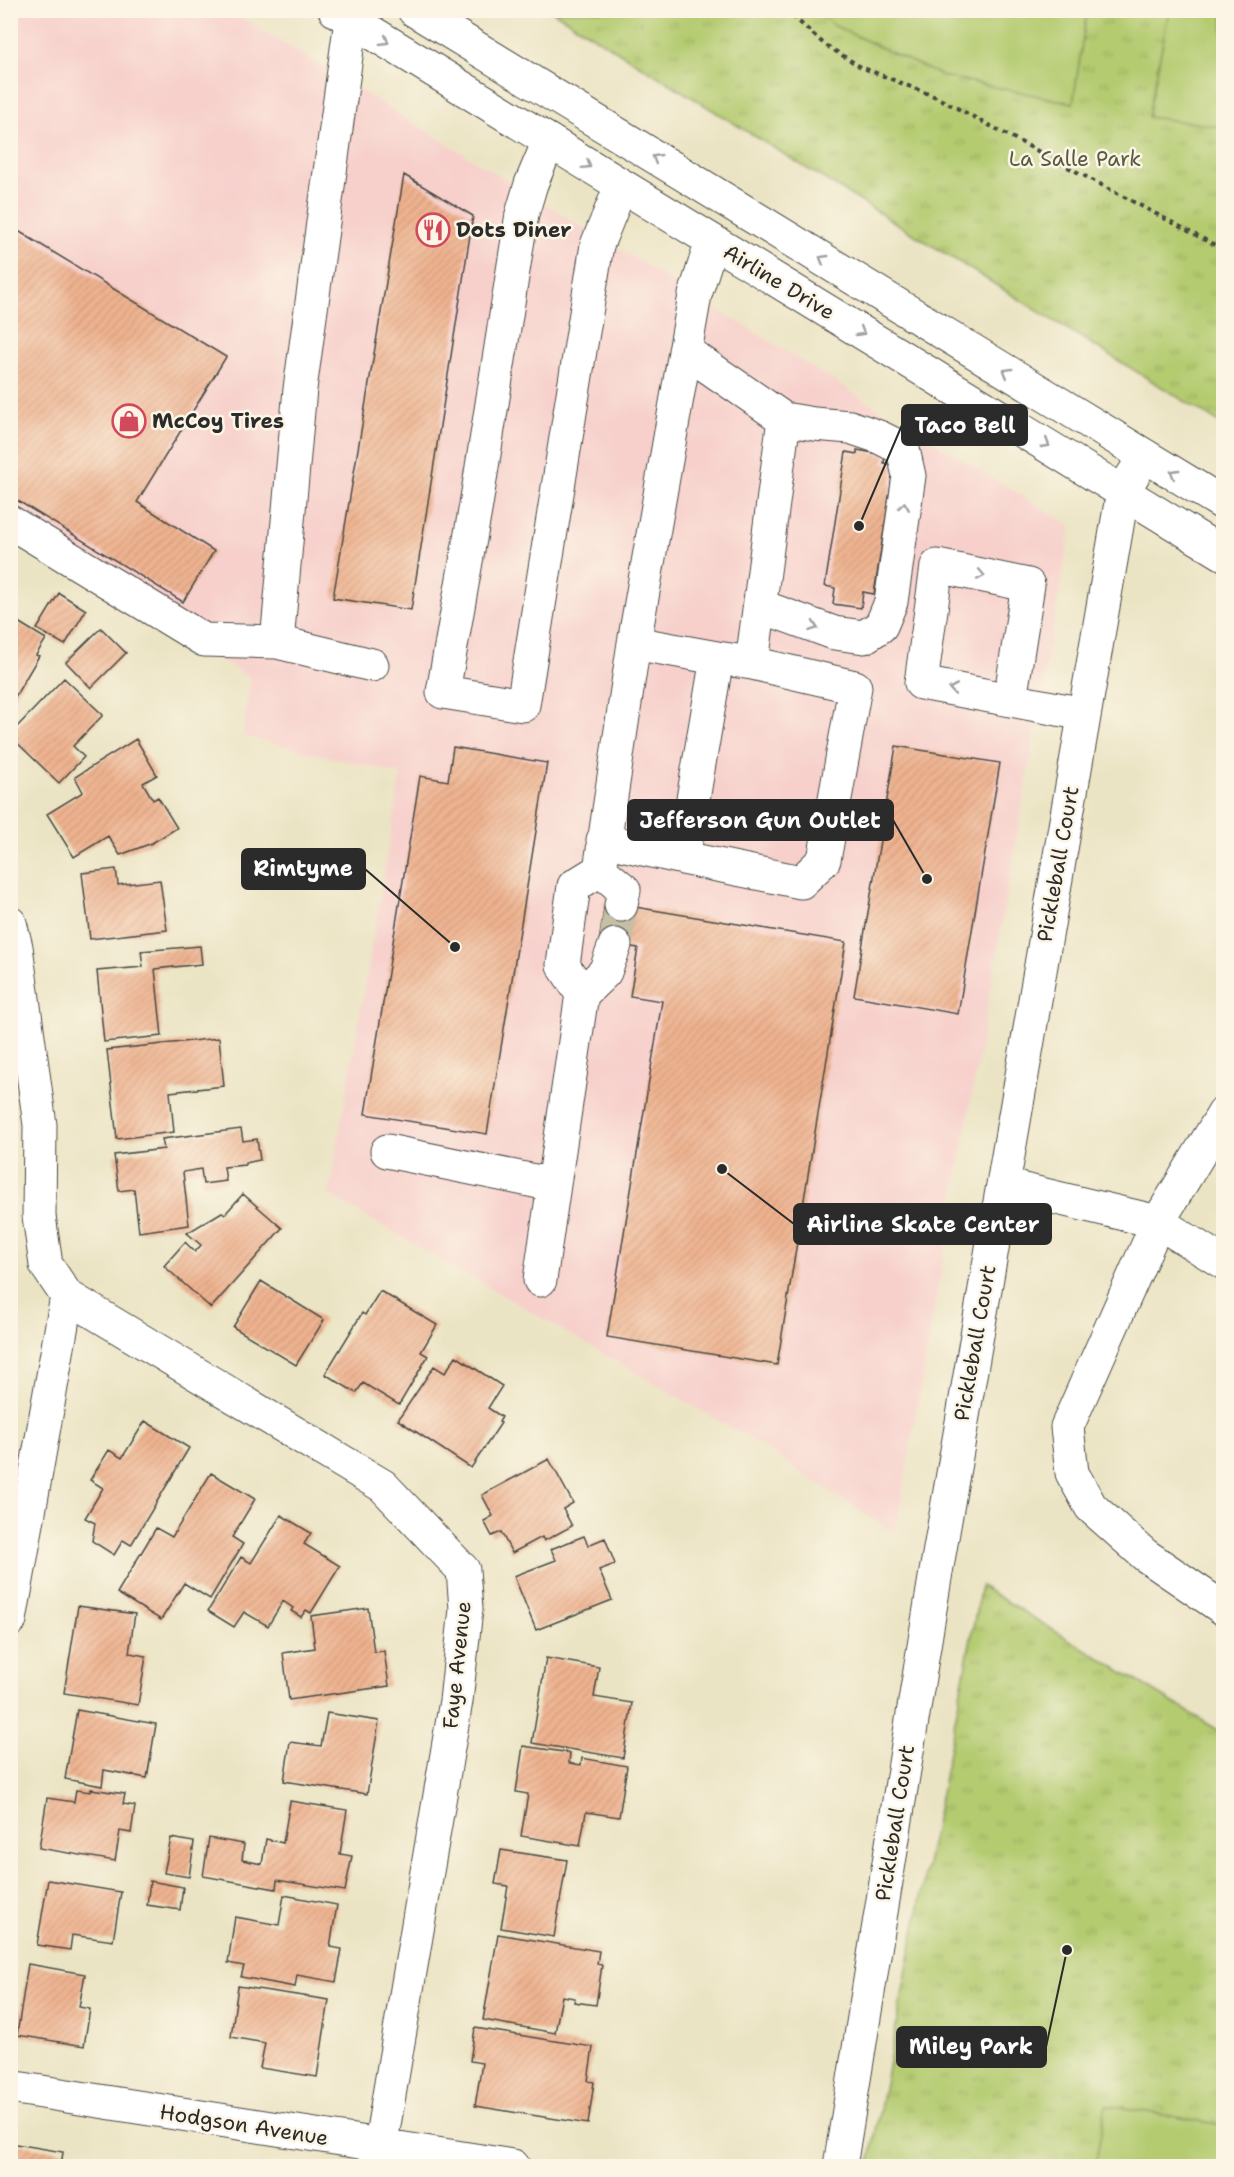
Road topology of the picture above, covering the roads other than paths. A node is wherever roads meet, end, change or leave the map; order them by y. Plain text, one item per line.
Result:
1 (414, 10) edge
2 (343, 15) edge
3 (549, 141) junction
4 (621, 186) junction
5 (712, 241) junction
6 (686, 351) junction
7 (784, 419) junction
8 (1145, 456) junction
9 (1123, 491) junction
10 (1224, 504) edge
11 (10, 522) edge
12 (1224, 554) edge
13 (760, 606) junction
14 (277, 642) junction
15 (634, 643) junction
16 (717, 658) junction
17 (752, 663) junction
18 (372, 665) dead end
19 (1010, 699) junction
20 (1084, 714) junction
21 (602, 855) junction
22 (683, 858) junction
23 (621, 905) tunnel mouth
24 (10, 923) edge
25 (615, 945) tunnel mouth
26 (582, 994) junction
27 (1224, 1113) edge
28 (387, 1151) dead end
29 (554, 1185) junction
30 (1003, 1185) junction
31 (1158, 1222) junction
32 (1224, 1263) edge
33 (540, 1280) dead end
34 (67, 1296) junction
35 (1224, 1609) edge
36 (10, 1620) edge
37 (10, 2087) edge
38 (378, 2157) edge
39 (513, 2166) edge
40 (840, 2166) edge

8 -> 1 main road, Airline Drive
2 -> 3 main road, Airline Drive
2 - 14 main road
3 -> 4 main road, Airline Drive
3 - 4 main road
4 - 5 main road, Airline Drive
5 - 6 main road
5 -> 9 main road, Airline Drive
6 - 7 main road
6 - 15 main road
7 - 13 main road
13 -> 7 main road
8 - 9 main road, Pickleball Court
10 -> 8 main road, Airline Drive
9 - 12 main road, Airline Drive
9 - 20 main road, Pickleball Court
11 - 14 main road
13 - 17 main road
14 - 18 main road
15 - 16 main road
15 - 21 main road
16 - 17 main road
16 - 22 main road
17 - 22 main road
19 -> 19 main road
19 - 20 main road
20 - 30 main road, Pickleball Court
21 - 22 main road
21 - 23 main road
21 - 26 main road
24 - 34 main road
25 - 26 main road
26 - 29 main road
27 - 31 main road
28 - 29 main road
29 - 33 main road
30 - 31 main road
30 - 40 main road, Pickleball Court
31 - 32 main road
31 - 35 main road
34 - 36 main road
34 - 38 main road, Faye Avenue
37 - 38 main road, Hodgson Avenue
38 - 39 main road, Hodgson Avenue

